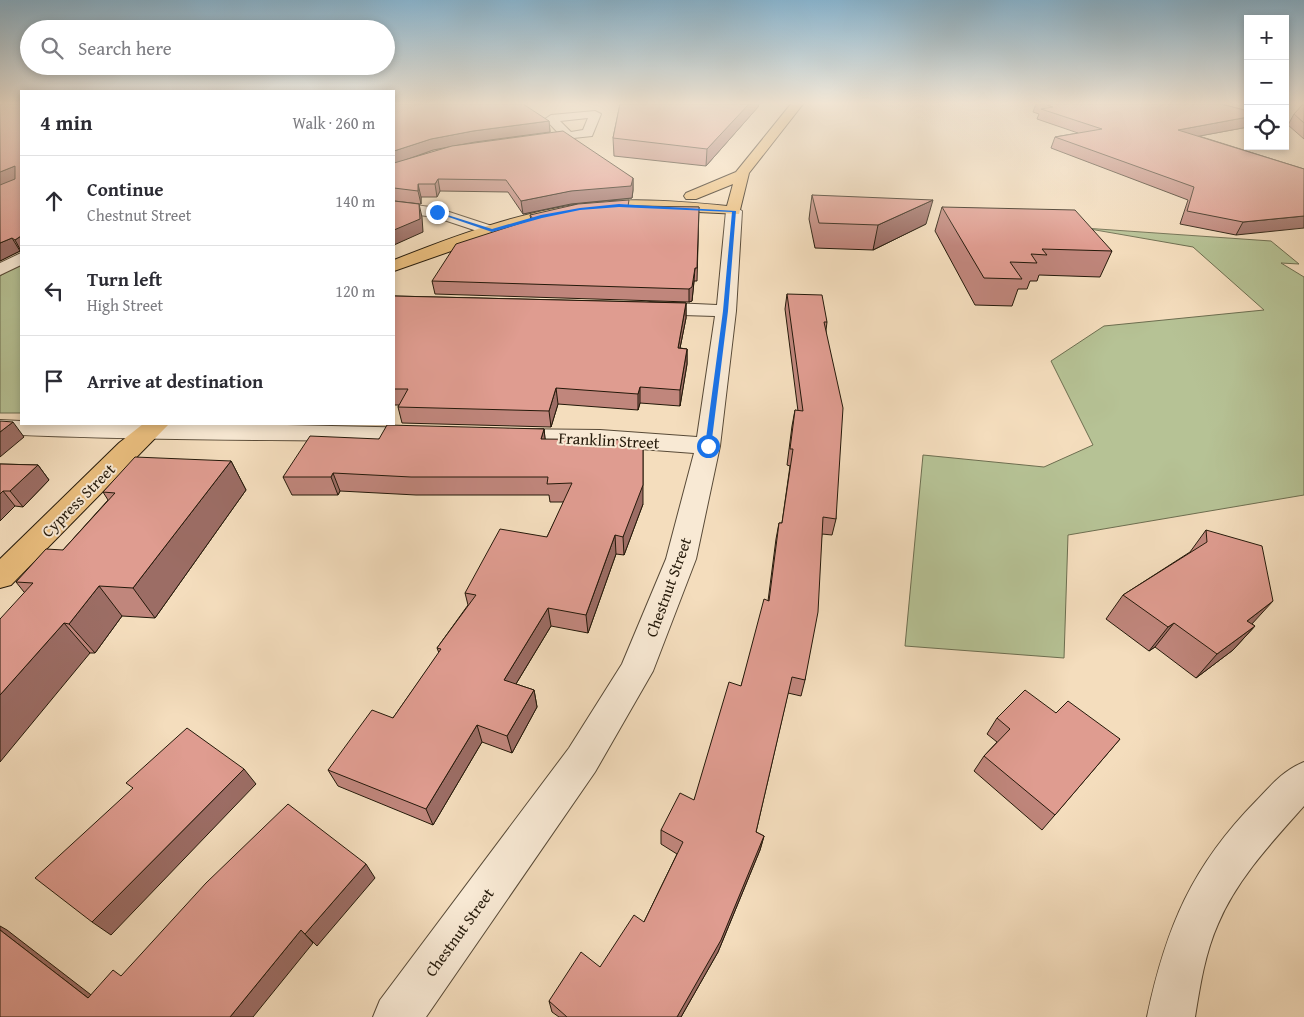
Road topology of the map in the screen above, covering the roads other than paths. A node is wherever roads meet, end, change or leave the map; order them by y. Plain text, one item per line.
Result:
1 (760, 151) edge
2 (741, 175) junction
3 (691, 196) junction
4 (735, 204) junction
5 (633, 205) junction
6 (395, 207) edge
7 (492, 231) junction
8 (20, 259) edge
9 (395, 266) edge
10 (0, 270) edge
11 (627, 307) edge
12 (726, 311) junction
13 (0, 427) edge
14 (152, 427) edge
15 (445, 436) edge
16 (484, 436) edge
17 (708, 446) junction
18 (0, 577) edge
19 (1304, 780) edge
20 (396, 1017) edge
21 (1170, 1017) edge

1 - 2 main road, Chestnut Street
2 - 3 main road
2 - 4 main road, Chestnut Street
3 - 4 main road
3 - 5 main road
4 - 5 main road
4 - 12 street, Chestnut Street
5 - 7 main road
6 - 7 street
7 - 9 main road
8 - 10 street
11 - 12 street
12 - 17 street, Chestnut Street
13 - 14 street
14 - 15 street
14 - 18 main road, Cypress Street
16 - 17 street, Franklin Street
17 - 20 street, Chestnut Street
19 - 21 street

